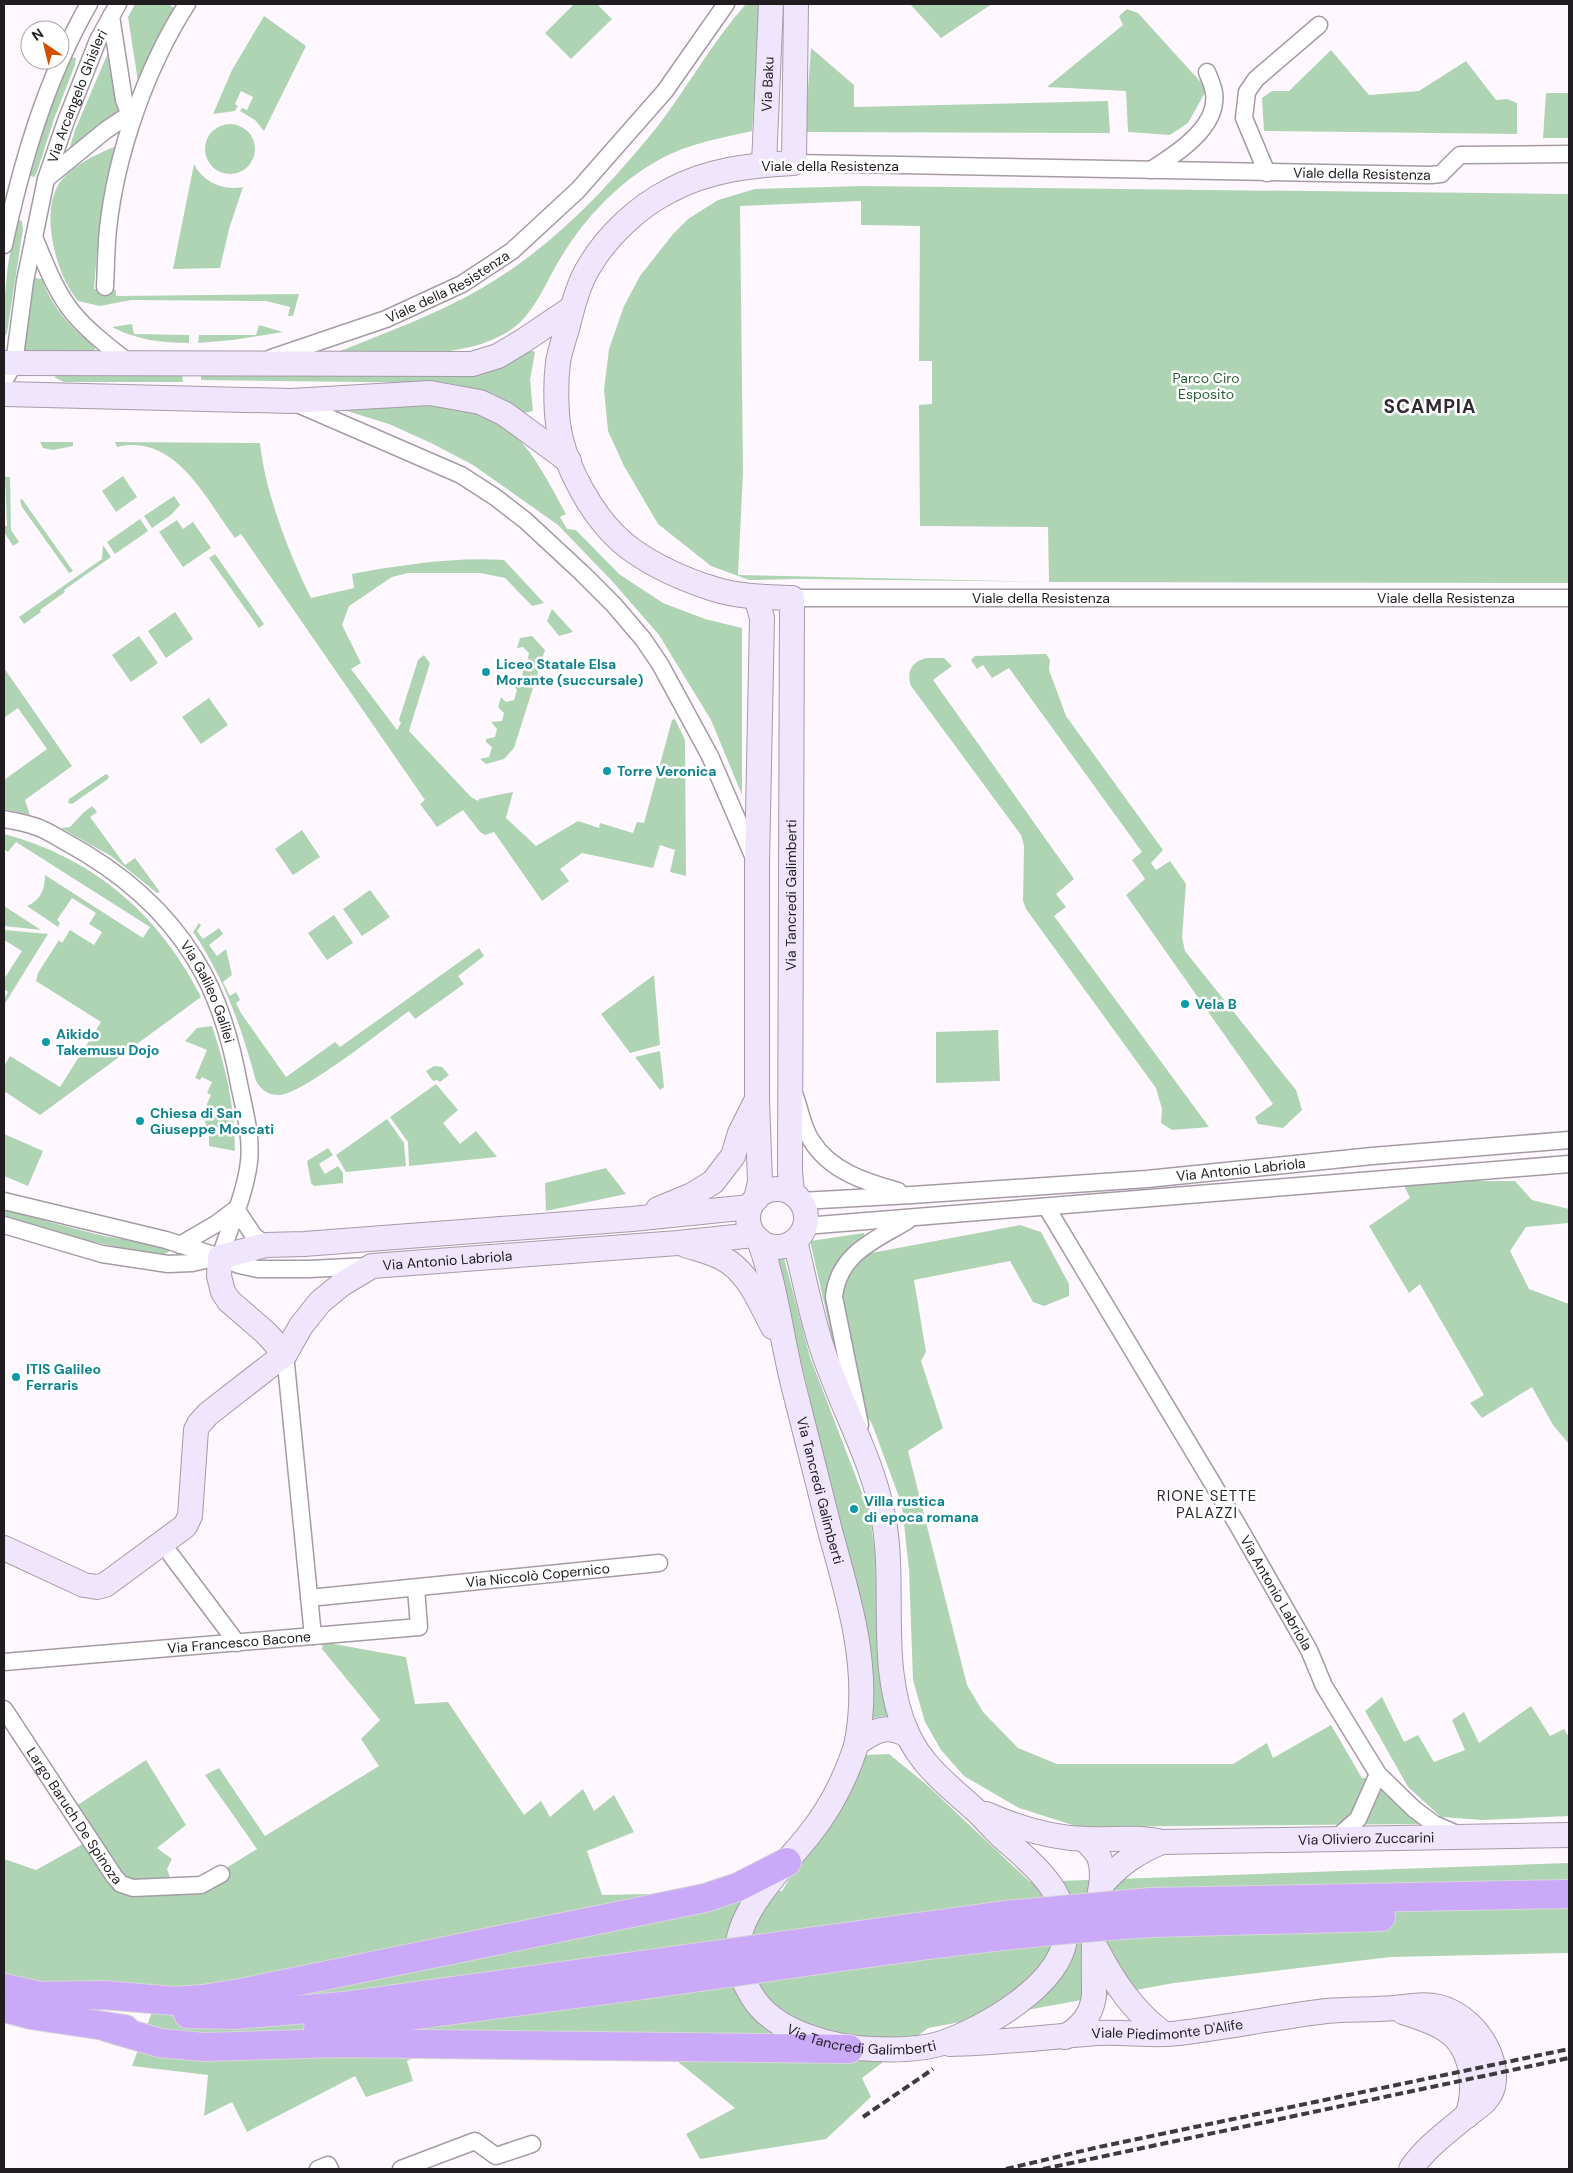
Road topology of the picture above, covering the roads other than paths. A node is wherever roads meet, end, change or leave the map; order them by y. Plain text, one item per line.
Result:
1 (89, 4) edge
2 (187, 4) edge
3 (726, 4) edge
4 (771, 4) edge
5 (796, 4) edge
6 (115, 10) edge
7 (1319, 25) dead end
8 (75, 28) junction
9 (98, 40) junction
10 (1207, 72) dead end
11 (133, 116) junction
12 (1569, 154) edge
13 (794, 163) junction
14 (764, 164) junction
15 (1151, 170) junction
16 (1267, 172) junction
17 (46, 179) junction
18 (15, 192) junction
19 (40, 200) junction
20 (34, 237) junction
21 (4, 245) edge
22 (105, 287) dead end
23 (572, 308) junction
24 (128, 362) junction
25 (257, 362) junction
26 (7, 370) edge
27 (4, 394) edge
28 (291, 401) junction
29 (569, 461) junction
30 (756, 597) junction
31 (792, 598) junction
32 (1569, 598) edge
33 (4, 819) edge
34 (757, 864) junction
35 (791, 1084) junction
36 (757, 1100) junction
37 (1569, 1140) edge
38 (1569, 1164) edge
39 (912, 1195) junction
40 (796, 1197) junction
41 (4, 1201) edge
42 (753, 1203) junction
43 (1047, 1208) junction
44 (236, 1209) junction
45 (912, 1218) junction
46 (632, 1219) junction
47 (4, 1225) edge
48 (800, 1233) junction
49 (756, 1238) junction
50 (678, 1243) junction
51 (180, 1244) junction
52 (266, 1245) junction
53 (220, 1257) junction
54 (372, 1266) junction
55 (844, 1266) joint
56 (784, 1348) junction
57 (285, 1354) junction
58 (866, 1453) junction
59 (4, 1548) edge
60 (171, 1555) dead end
61 (659, 1563) dead end
62 (416, 1588) junction
63 (309, 1598) junction
64 (312, 1636) junction
65 (237, 1643) junction
66 (4, 1662) edge
67 (4, 1710) edge
68 (908, 1735) junction
69 (857, 1743) junction
70 (1378, 1774) junction
71 (973, 1808) junction
72 (1569, 1834) edge
73 (1462, 1836) junction
74 (1084, 1839) junction
75 (1334, 1840) junction
76 (1162, 1842) junction
77 (787, 1862) junction
78 (221, 1874) dead end
79 (1102, 1884) junction
80 (1569, 1894) edge
81 (1152, 1913) junction
82 (1569, 1913) edge
83 (1094, 1943) junction
84 (642, 1975) junction
85 (4, 1988) edge
86 (36, 1996) junction
87 (4, 2008) edge
88 (106, 2027) junction
89 (1164, 2034) junction
90 (1065, 2037) junction
91 (939, 2044) junction
92 (849, 2049) junction
93 (532, 2144) dead end
94 (1415, 2165) edge
95 (318, 2169) edge
96 (330, 2169) edge
97 (401, 2169) edge

1 - 8 street, Via Arcangelo Ghisleri
2 - 11 street
3 - 25 street, Viale della Resistenza
4 - 14 main road, Via Baku
5 - 13 main road, Via Baku
6 - 9 street, Via Arcangelo Ghisleri
6 - 11 street, Via Arcangelo Ghisleri
7 - 16 street
8 - 9 street
8 - 18 street, Via Arcangelo Ghisleri
9 - 17 street, Via Arcangelo Ghisleri
10 - 15 street
11 - 17 street, Via Arcangelo Ghisleri
11 - 22 street
12 - 16 street, Viale della Resistenza
13 - 14 main road, Viale della Resistenza
13 - 15 street, Viale della Resistenza
14 - 23 main road, Viale della Resistenza
15 - 16 street, Viale della Resistenza
17 - 19 street, Via Arcangelo Ghisleri
18 - 19 street
18 - 21 street, Via Arcangelo Ghisleri
19 - 20 street, Via Arcangelo Ghisleri
20 - 24 street
20 - 26 street, Via Arcangelo Ghisleri
23 - 25 main road, Viale della Resistenza
23 - 29 main road, Viale della Resistenza
24 - 25 main road, Viale della Resistenza
24 - 26 main road, Viale della Resistenza
27 - 28 main road
28 - 29 main road
28 - 34 street
29 - 30 main road, Viale della Resistenza
30 - 31 main road, Viale della Resistenza
30 - 34 main road
31 - 32 street, Viale della Resistenza
31 - 35 main road, Via Tancredi Galimberti
33 - 44 street, Via Galileo Galilei
34 - 36 main road
35 - 39 street, Via Antonio Labriola
35 - 40 main road, Via Tancredi Galimberti
36 - 42 main road
36 - 46 main road, Via Antonio Labriola
37 - 39 street, Via Antonio Labriola
38 - 43 street, Via Antonio Labriola
39 - 40 street, Via Antonio Labriola
40 - 42 main road
40 - 48 main road
41 - 51 street, Via Antonio Labriola
42 - 46 main road, Via Antonio Labriola
42 - 49 main road
43 - 45 street, Via Antonio Labriola
43 - 70 street, Via Antonio Labriola
44 - 51 street
44 - 52 street
44 - 53 street, Via Galileo Galilei
45 - 48 street, Via Antonio Labriola
45 - 55 street, Via Antonio Labriola
46 - 52 main road, Via Antonio Labriola
47 - 53 street, Via Antonio Labriola
48 - 49 main road
48 - 58 main road, Via Tancredi Galimberti
49 - 50 main road, Via Antonio Labriola
49 - 56 main road, Via Tancredi Galimberti
50 - 54 main road, Via Antonio Labriola
50 - 56 main road, Via Antonio Labriola
51 - 53 street, Via Antonio Labriola
52 - 53 main road, Via Antonio Labriola
53 - 54 street, Via Antonio Labriola
53 - 57 main road
54 - 57 main road
55 - 58 street, Via Tancredi Galimberti
56 - 69 main road, Via Tancredi Galimberti
57 - 59 main road
57 - 63 street, Via Francesco Bacone
58 - 68 main road, Via Tancredi Galimberti
60 - 65 street
61 - 62 street, Via Niccolò Copernico
62 - 63 street, Via Niccolò Copernico
62 - 64 street
63 - 64 street, Via Francesco Bacone
64 - 65 street, Via Francesco Bacone
65 - 66 street, Via Francesco Bacone
67 - 78 street, Largo Baruch De Spinoza
68 - 69 main road
68 - 71 main road, Via Tancredi Galimberti
69 - 77 main road, Via Tancredi Galimberti
70 - 73 street, Via Antonio Labriola
70 - 75 street
71 - 74 main road, Via Tancredi Galimberti
71 - 91 main road, Via Tancredi Galimberti
72 - 73 main road, Via Oliviero Zuccarini
73 - 75 main road, Via Oliviero Zuccarini
74 - 76 main road, Via Oliviero Zuccarini
74 - 79 main road
75 - 76 main road, Via Oliviero Zuccarini
76 - 79 main road, Via Oliviero Zuccarini
77 - 86 highway
77 - 92 main road, Via Tancredi Galimberti
79 - 83 main road
80 - 81 highway
81 - 82 highway
81 - 84 highway, bridge
83 - 89 main road
83 - 90 main road
84 - 86 highway
84 - 88 highway
85 - 86 highway
87 - 88 highway
88 - 92 highway
89 - 90 main road, Viale Piedimonte D'Alife
89 - 94 main road, Viale Piedimonte D'Alife
90 - 91 main road, Viale Piedimonte D'Alife
91 - 92 main road, Via Tancredi Galimberti
93 - 97 street
95 - 96 street

